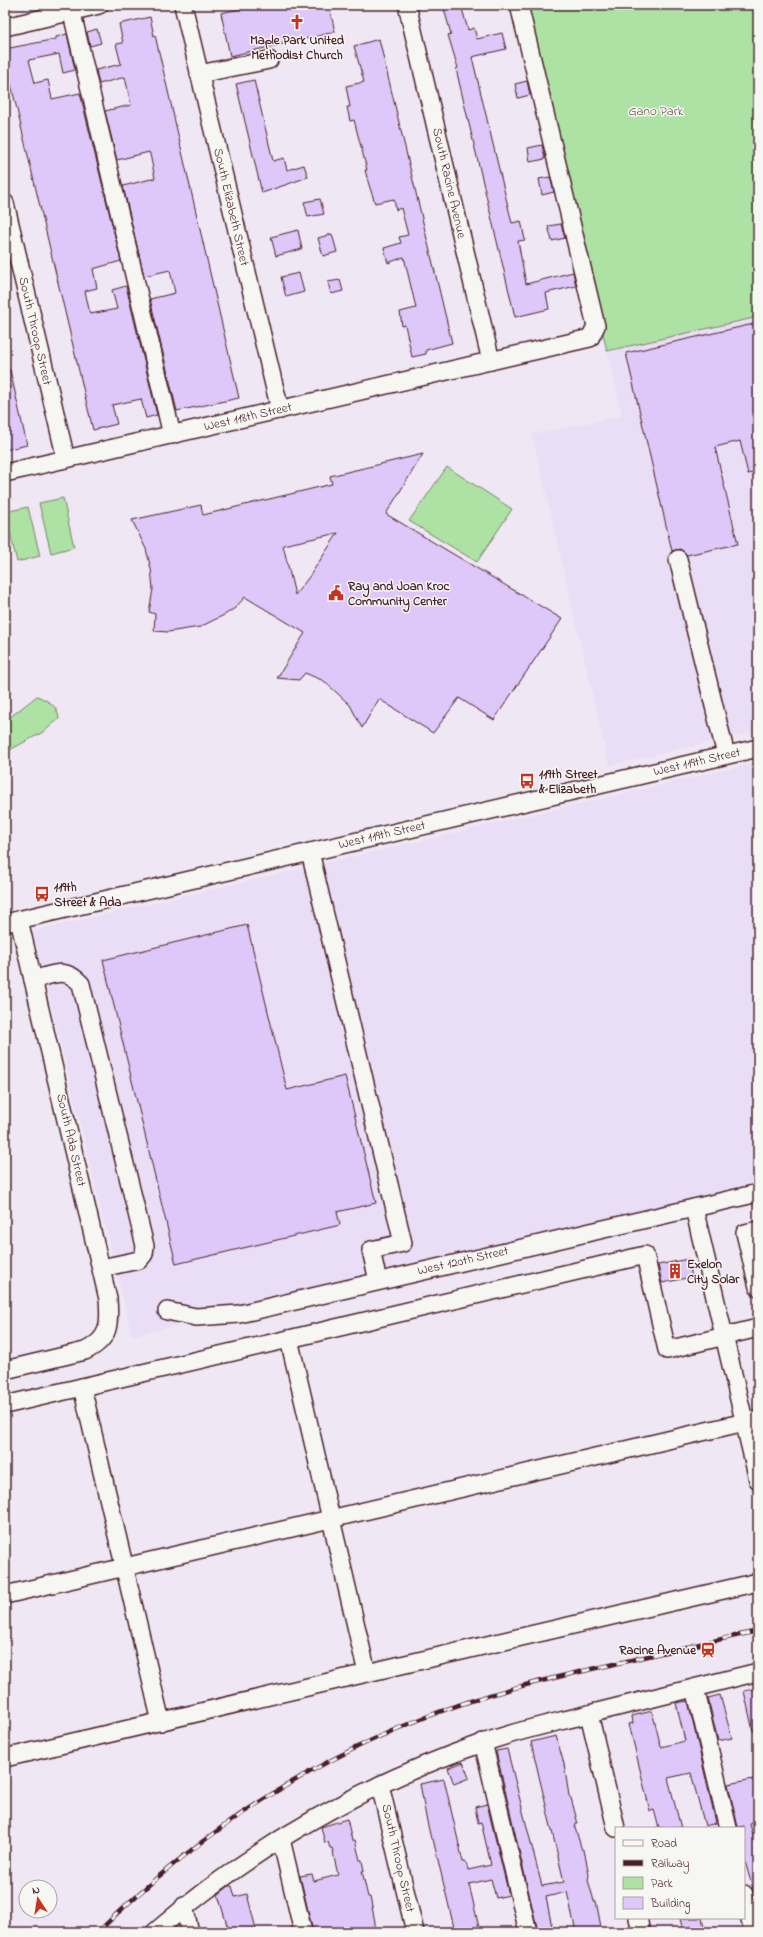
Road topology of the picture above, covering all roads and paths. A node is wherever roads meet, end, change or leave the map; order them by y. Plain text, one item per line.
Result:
1 (99, 5) edge
2 (183, 5) edge
3 (407, 5) edge
4 (519, 5) edge
5 (70, 8) edge
6 (5, 27) edge
7 (269, 60) dead end
8 (200, 74) junction
9 (5, 204) edge
10 (491, 361) junction
11 (280, 410) junction
12 (172, 435) junction
13 (66, 459) junction
14 (5, 473) edge
15 (678, 559) dead end
16 (758, 748) edge
17 (726, 755) junction
18 (310, 852) junction
19 (12, 921) edge
20 (33, 980) junction
21 (758, 1193) edge
22 (694, 1208) junction
23 (758, 1230) edge
24 (101, 1268) junction
25 (378, 1281) junction
26 (758, 1287) edge
27 (167, 1311) dead end
28 (758, 1328) edge
29 (724, 1336) junction
30 (289, 1339) junction
31 (5, 1370) edge
32 (82, 1387) junction
33 (5, 1405) edge
34 (751, 1421) edge
35 (758, 1480) edge
36 (331, 1519) junction
37 (124, 1567) junction
38 (758, 1582) edge
39 (5, 1595) edge
40 (758, 1672) edge
41 (367, 1674) junction
42 (694, 1688) junction
43 (589, 1714) junction
44 (161, 1722) junction
45 (483, 1742) junction
46 (5, 1758) edge
47 (380, 1785) junction
48 (616, 1827) edge
49 (728, 1827) edge
50 (281, 1838) junction
51 (745, 1898) edge
52 (184, 1906) junction
53 (638, 1919) edge
54 (155, 1932) edge
55 (190, 1932) edge
56 (303, 1932) edge
57 (415, 1932) edge
58 (528, 1932) edge
59 (641, 1932) edge
60 (753, 1932) edge

1 - 5 street
2 - 8 street, South Elizabeth Street
3 - 10 street, South Racine Avenue
4 - 10 street, West 118th Street
5 - 6 street
5 - 12 street
7 - 8 street
8 - 11 street, South Elizabeth Street
9 - 13 street, South Throop Street
10 - 11 street, West 118th Street
11 - 12 street, West 118th Street
12 - 13 street, West 118th Street
13 - 14 street, West 118th Street
15 - 17 street
16 - 17 street, West 119th Street
17 - 18 street, West 119th Street
18 - 19 street, West 119th Street
18 - 25 street
19 - 20 street, South Ada Street
20 - 24 street, South Ada Street
20 - 24 street
21 - 22 street, West 120th Street
22 - 25 street, West 120th Street
22 - 29 street
23 - 26 street
24 - 31 street, South Ada Street
25 - 27 street, West 120th Street
28 - 29 street
29 - 30 street
29 - 34 street
30 - 32 street
30 - 36 street
32 - 33 street
32 - 37 street
34 - 35 street
34 - 36 street
36 - 37 street
36 - 41 street
37 - 39 street
37 - 44 street
38 - 41 street
40 - 42 street
41 - 44 street
42 - 43 street
42 - 49 street
43 - 45 street
43 - 48 street
44 - 46 street
45 - 47 street
45 - 58 street
47 - 50 street
47 - 57 street, South Throop Street
50 - 52 street
50 - 56 street
51 - 60 street
52 - 54 street
52 - 55 street
53 - 59 street

